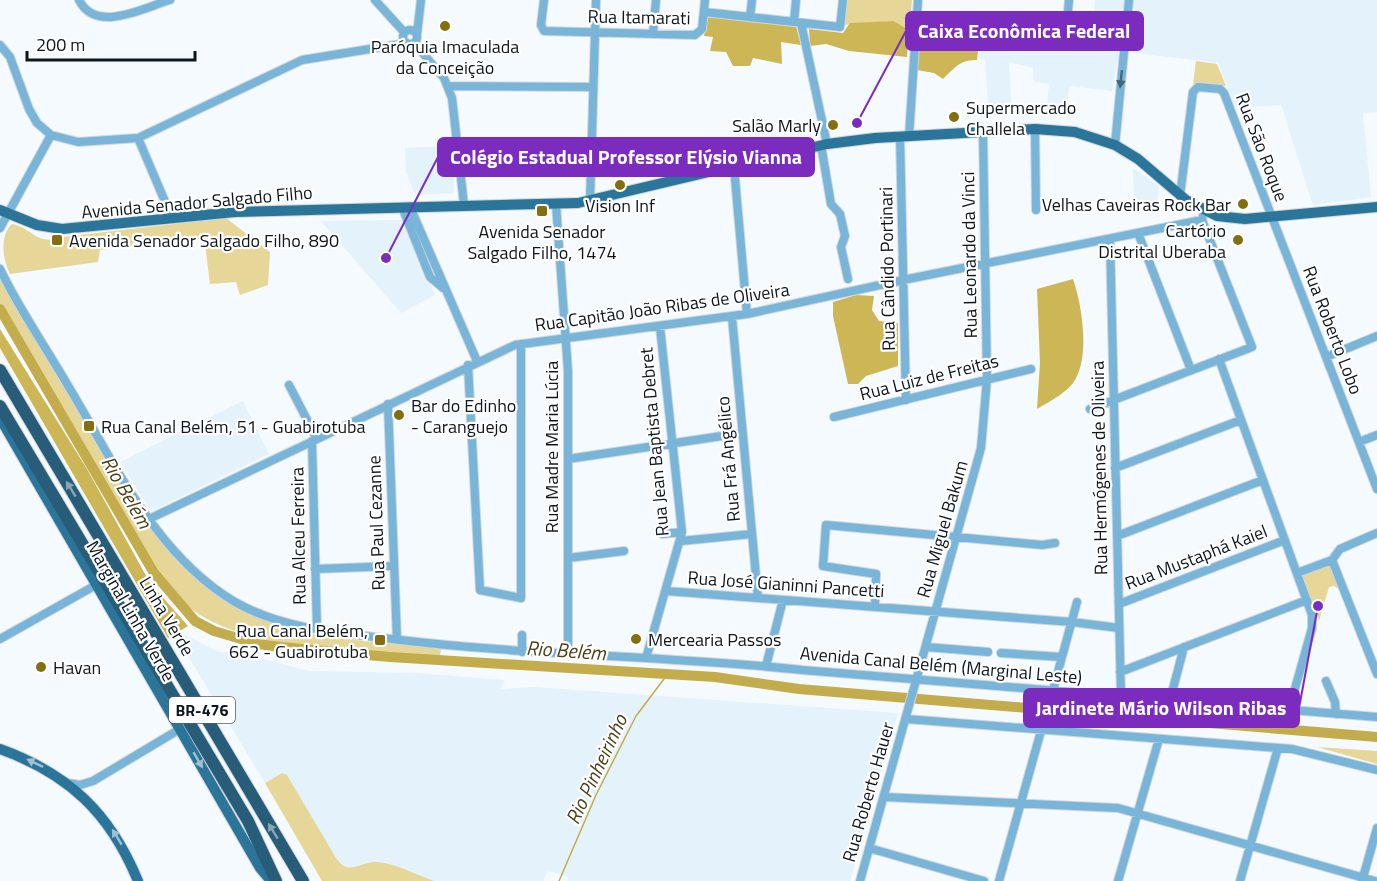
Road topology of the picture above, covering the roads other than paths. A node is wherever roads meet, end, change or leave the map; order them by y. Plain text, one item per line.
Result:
1 (79, 0) edge
2 (170, 0) edge
3 (375, 0) edge
4 (421, 0) edge
5 (544, 0) edge
6 (596, 0) edge
7 (656, 0) edge
8 (705, 0) edge
9 (752, 0) edge
10 (796, 0) edge
11 (843, 0) edge
12 (918, 0) edge
13 (1069, 0) edge
14 (1129, 0) edge
15 (156, 2) edge
16 (704, 12) junction
17 (750, 17) junction
18 (918, 19) junction
19 (797, 23) junction
20 (404, 32) junction
21 (595, 33) junction
22 (653, 34) junction
23 (413, 40) junction
24 (0, 45) edge
25 (448, 86) junction
26 (593, 87) junction
27 (1035, 129) junction
28 (983, 131) junction
29 (51, 135) junction
30 (904, 136) junction
31 (138, 138) junction
32 (824, 145) junction
33 (1115, 145) junction
34 (734, 167) junction
35 (1180, 196) junction
36 (590, 202) junction
37 (0, 204) edge
38 (556, 204) junction
39 (464, 205) junction
40 (406, 207) junction
41 (1377, 207) edge
42 (1036, 210) dead end
43 (4, 211) edge
44 (1203, 215) junction
45 (1271, 217) junction
46 (172, 218) junction
47 (0, 228) edge
48 (1138, 233) junction
49 (1110, 239) junction
50 (985, 263) junction
51 (0, 269) edge
52 (848, 279) dead end
53 (903, 280) junction
54 (747, 315) junction
55 (732, 317) junction
56 (660, 327) junction
57 (1377, 336) edge
58 (566, 340) junction
59 (521, 344) junction
60 (1326, 357) junction
61 (1219, 359) junction
62 (477, 361) junction
63 (468, 365) junction
64 (1031, 369) dead end
65 (0, 370) edge
66 (1191, 370) junction
67 (987, 379) junction
68 (289, 385) dead end
69 (906, 400) junction
70 (1114, 400) junction
71 (388, 404) junction
72 (0, 406) edge
73 (1090, 409) dead end
74 (834, 417) dead end
75 (0, 418) edge
76 (1241, 420) junction
77 (742, 433) junction
78 (1377, 435) edge
79 (314, 440) junction
80 (1359, 442) junction
81 (673, 443) junction
82 (568, 459) junction
83 (1115, 468) junction
84 (1263, 480) junction
85 (1377, 489) edge
86 (149, 519) junction
87 (1377, 533) edge
88 (662, 534) dead end
89 (752, 534) junction
90 (1117, 536) junction
91 (681, 537) junction
92 (957, 537) junction
93 (1285, 540) junction
94 (1055, 543) dead end
95 (624, 551) dead end
96 (568, 558) junction
97 (1332, 560) junction
98 (394, 566) junction
99 (315, 569) junction
100 (1297, 573) junction
101 (96, 585) junction
102 (666, 591) junction
103 (758, 598) junction
104 (783, 600) junction
105 (1307, 600) junction
106 (1077, 602) dead end
107 (1119, 604) junction
108 (875, 607) junction
109 (936, 612) junction
110 (1072, 622) junction
111 (1119, 628) junction
112 (317, 629) junction
113 (522, 635) dead end
114 (0, 639) edge
115 (397, 640) junction
116 (926, 647) junction
117 (1184, 647) junction
118 (522, 652) junction
119 (988, 652) dead end
120 (1001, 653) dead end
121 (568, 654) junction
122 (1062, 657) junction
123 (646, 658) junction
124 (766, 666) junction
125 (1120, 672) junction
126 (1377, 674) edge
127 (1326, 681) dead end
128 (916, 682) junction
129 (1053, 690) junction
130 (1121, 696) junction
131 (1170, 700) junction
132 (1289, 710) junction
133 (1336, 714) junction
134 (907, 716) junction
135 (1377, 717) edge
136 (180, 729) junction
137 (1041, 731) junction
138 (1159, 739) junction
139 (1278, 748) junction
140 (0, 749) edge
141 (1377, 770) edge
142 (93, 781) junction
143 (67, 783) junction
144 (884, 797) junction
145 (87, 799) junction
146 (1021, 804) junction
147 (1138, 813) junction
148 (1377, 828) edge
149 (1251, 845) junction
150 (869, 848) junction
151 (1363, 879) edge
152 (138, 881) edge
153 (272, 881) edge
154 (276, 881) edge
155 (303, 881) edge
156 (860, 881) edge
157 (984, 881) edge
158 (999, 881) edge
159 (1118, 881) edge
160 (1240, 881) edge
161 (1376, 881) edge

1 - 15 street
2 - 15 street
3 - 20 street
4 - 23 street
5 - 21 street, Rua Itamarati
6 - 21 street
7 - 22 street
8 - 16 street
9 - 17 street
10 - 19 street
11 - 19 street
12 - 18 street, Rua Cândido Portinari
13 - 18 street
14 -> 33 street
16 - 17 street
16 - 22 street, Rua Itamarati
17 - 19 street
18 - 30 street, Rua Cândido Portinari
19 - 32 street
20 - 23 street
20 - 23 street
21 - 22 street, Rua Itamarati
21 - 26 street
23 - 25 street
23 - 31 street
24 - 29 street
25 - 26 street
25 - 39 street
26 - 36 street
27 - 28 main road, Avenida Senador Salgado Filho
27 - 33 main road, Avenida Senador Salgado Filho
27 - 42 street
28 - 30 main road, Avenida Senador Salgado Filho
28 - 50 street, Rua Leonardo da Vinci
29 - 31 street
29 - 43 street
30 - 32 main road, Avenida Senador Salgado Filho
30 - 53 street, Rua Cândido Portinari
31 - 46 street
32 - 34 main road, Avenida Senador Salgado Filho
32 - 52 street
33 - 35 main road, Avenida Senador Salgado Filho
34 - 36 main road, Avenida Senador Salgado Filho
34 - 54 street
35 - 44 main road, Avenida Senador Salgado Filho
35 - 45 street, Rua São Roque
36 - 38 main road, Avenida Senador Salgado Filho
37 - 43 main road, Avenida Senador Salgado Filho
38 - 39 main road, Avenida Senador Salgado Filho
38 - 58 street, Rua Madre Maria Lúcia
39 - 40 main road, Avenida Senador Salgado Filho
40 - 46 main road, Avenida Senador Salgado Filho
40 - 62 street
41 - 45 main road, Avenida Senador Salgado Filho
43 - 46 main road, Avenida Senador Salgado Filho
43 - 47 street
44 - 45 main road, Avenida Senador Salgado Filho
44 - 48 street, Rua Capitão João Ribas de Oliveira
44 - 61 street
45 - 60 street, Rua Roberto Lobo
48 - 49 street, Rua Capitão João Ribas de Oliveira
48 - 66 street
49 - 50 street, Rua Capitão João Ribas de Oliveira
49 - 70 street, Rua Hermógenes de Oliveira
50 - 53 street, Rua Capitão João Ribas de Oliveira
50 - 67 street, Rua Leonardo da Vinci
51 - 86 street, Avenida Canal Belém (Marginal Leste)
53 - 54 street, Rua Capitão João Ribas de Oliveira
53 - 69 street, Rua Cândido Portinari
54 - 55 street, Rua Capitão João Ribas de Oliveira
55 - 56 street, Rua Capitão João Ribas de Oliveira
55 - 77 street, Rua Frá Angélico
56 - 58 street, Rua Capitão João Ribas de Oliveira
56 - 81 street, Rua Jean Baptista Debret
57 - 60 street
58 - 59 street, Rua Capitão João Ribas de Oliveira
58 - 82 street, Rua Madre Maria Lúcia
59 - 62 street, Rua Capitão João Ribas de Oliveira
59 - 63 street
60 - 80 street, Rua Roberto Lobo
61 - 66 street
61 - 76 street
62 - 63 street, Rua Capitão João Ribas de Oliveira
63 - 71 street, Rua Capitão João Ribas de Oliveira
64 - 67 street, Rua Luiz de Freitas
155 -> 65 highway, Linha Verde / BR-476
66 - 70 street
67 - 69 street, Rua Luiz de Freitas
67 - 92 street, Rua Miguel Bakum
68 - 79 street, Rua Alceu Ferreira
69 - 74 street, Rua Luiz de Freitas
70 - 73 street
70 - 83 street, Rua Hermógenes de Oliveira
71 - 79 street, Rua Capitão João Ribas de Oliveira
71 - 98 street, Rua Paul Cezanne
72 - 154 highway, Linha Verde / BR-476
75 - 101 main road, Marginal Linha Verde
76 - 83 street
76 - 84 street
77 - 81 street
77 - 89 street, Rua Frá Angélico
78 - 80 street
79 - 86 street, Rua Capitão João Ribas de Oliveira
79 - 99 street, Rua Alceu Ferreira
80 - 85 street, Rua Roberto Lobo
81 - 82 street
81 - 91 street, Rua Jean Baptista Debret
82 - 96 street, Rua Madre Maria Lúcia
83 - 90 street, Rua Hermógenes de Oliveira
84 - 90 street
84 - 93 street
86 - 112 street, Avenida Canal Belém (Marginal Leste)
87 - 97 street
88 - 91 street
89 - 91 street
89 - 103 street, Rua Frá Angélico
90 - 107 street, Rua Hermógenes de Oliveira
91 - 102 street, Rua Jean Baptista Debret
92 - 94 street
92 - 108 street
92 - 109 street, Rua Miguel Bakum
93 - 100 street
93 - 107 street, Rua Mustaphá Kaiel
95 - 96 street
96 - 121 street, Rua Madre Maria Lúcia
97 - 100 street
97 - 126 street
98 - 99 street
98 - 115 street, Rua Paul Cezanne
99 - 112 street, Rua Alceu Ferreira
100 - 105 street
101 - 114 street
101 - 136 main road, Marginal Linha Verde
102 - 103 street, Rua José Gianinni Pancetti
102 - 123 street, Rua Jean Baptista Debret
103 - 104 street, Rua José Gianinni Pancetti
104 - 108 street, Rua José Gianinni Pancetti
104 - 124 street
105 - 117 street
105 - 132 street
106 - 110 street
107 - 111 street, Rua Hermógenes de Oliveira
108 - 109 street, Rua José Gianinni Pancetti
109 - 110 street, Rua José Gianinni Pancetti
109 - 116 street, Rua Miguel Bakum
110 - 111 street, Rua José Gianinni Pancetti
110 - 122 street
111 - 125 street, Rua Hermógenes de Oliveira
112 - 115 street, Avenida Canal Belém (Marginal Leste)
113 - 118 street
115 - 118 street, Avenida Canal Belém (Marginal Leste)
116 - 119 street
116 - 128 street, Rua Miguel Bakum
117 - 125 street
117 - 131 street
118 - 121 street, Avenida Canal Belém (Marginal Leste)
120 - 122 street
121 - 123 street, Avenida Canal Belém (Marginal Leste)
122 - 129 street
123 - 124 street, Avenida Canal Belém (Marginal Leste)
124 - 128 street, Avenida Canal Belém (Marginal Leste)
125 - 130 street, Rua Hermógenes de Oliveira
127 - 133 street
128 - 129 street, Avenida Canal Belém (Marginal Leste)
128 - 134 street, Rua Roberto Hauer
129 - 130 street, Avenida Canal Belém (Marginal Leste)
130 - 131 street, Avenida Canal Belém (Marginal Leste)
131 - 132 street, Avenida Canal Belém (Marginal Leste)
132 - 133 street, Avenida Canal Belém (Marginal Leste)
133 - 135 street, Avenida Canal Belém (Marginal Leste)
134 - 137 street
134 - 144 street, Rua Roberto Hauer
136 - 142 street
136 -> 153 main road, Marginal Linha Verde
137 - 138 street
137 - 146 street
138 - 139 street
138 - 147 street
139 - 141 street
139 - 149 street
143 -> 140 main road
142 - 143 street
142 - 145 street
143 - 145 main road
144 - 146 street
144 - 150 street, Rua Roberto Hauer
152 -> 145 main road
146 - 147 street
146 - 158 street
147 - 149 street
147 - 159 street
148 - 151 street
149 - 151 street
149 - 160 street
150 - 156 street, Rua Roberto Hauer
150 - 157 street
151 - 161 street

